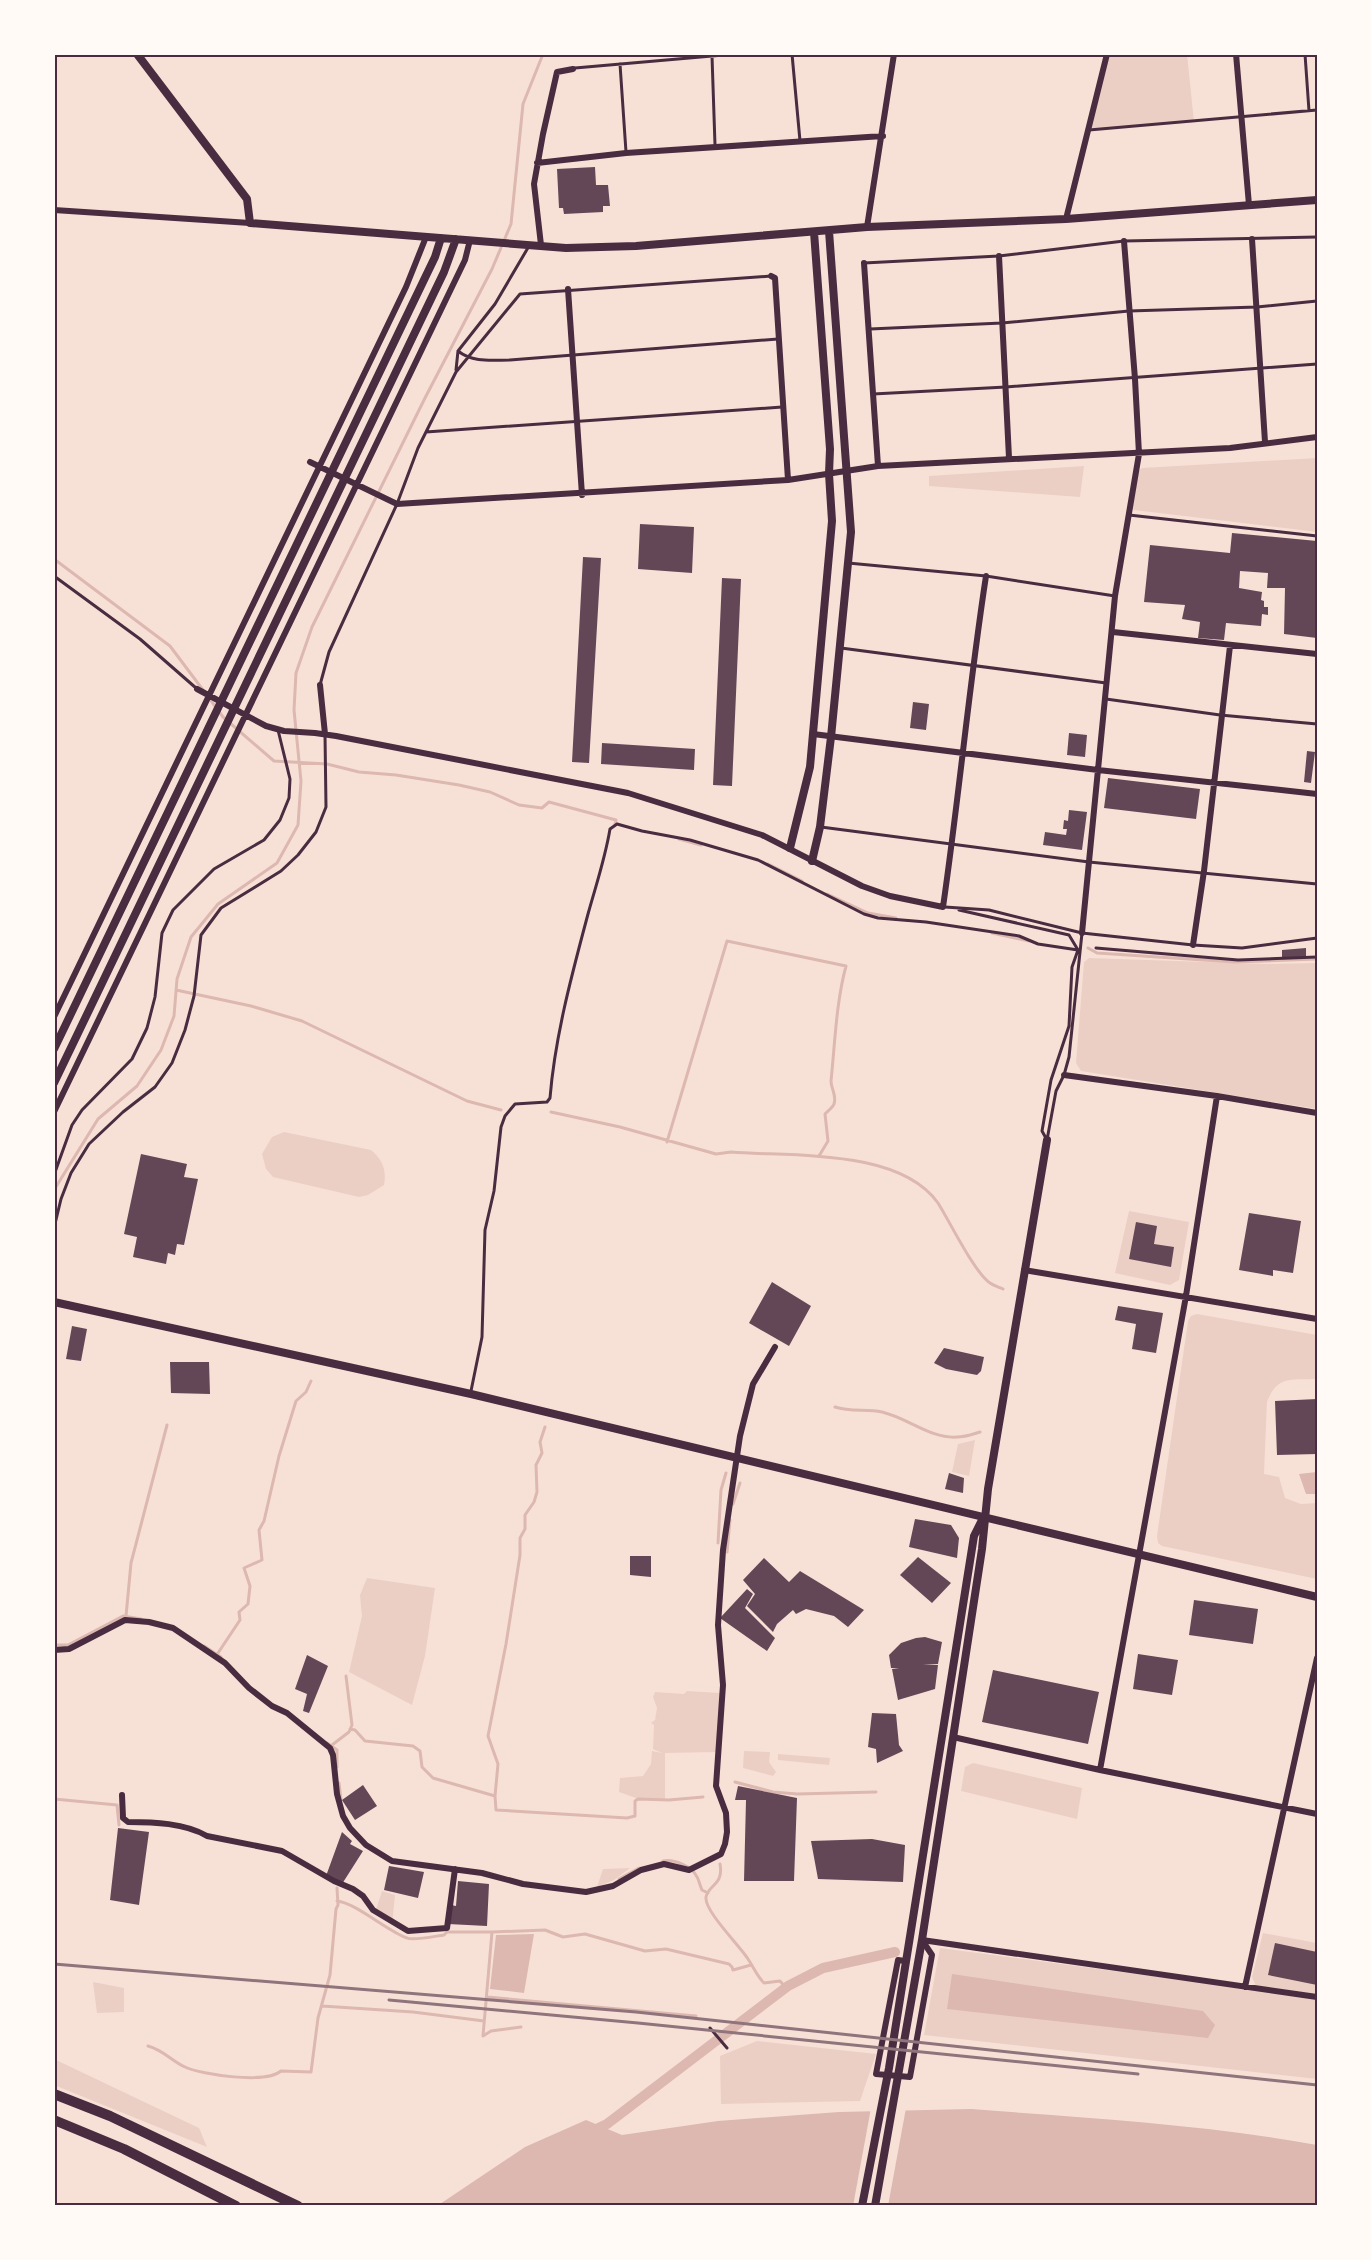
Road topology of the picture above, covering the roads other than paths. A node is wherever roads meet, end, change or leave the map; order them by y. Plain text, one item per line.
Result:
1 (138, 54) edge
2 (735, 54) edge
3 (792, 54) edge
4 (894, 54) edge
5 (1107, 54) edge
6 (1236, 54) edge
7 (1305, 54) edge
8 (712, 56) junction
9 (620, 64) junction
10 (573, 69) joint
11 (1317, 110) edge
12 (1309, 111) junction
13 (1240, 116) junction
14 (1089, 130) junction
15 (883, 135) junction
16 (800, 141) junction
17 (715, 147) junction
18 (626, 153) junction
19 (537, 163) junction
20 (1317, 200) edge
21 (1249, 205) junction
22 (54, 210) edge
23 (1066, 219) junction
24 (250, 224) junction
25 (867, 227) junction
26 (829, 231) junction
27 (814, 232) junction
28 (426, 237) junction
29 (1317, 237) edge
30 (441, 238) junction
31 (456, 239) junction
32 (1252, 239) junction
33 (470, 240) junction
34 (1124, 241) junction
35 (530, 245) junction
36 (541, 245) junction
37 (999, 256) junction
38 (864, 263) joint
39 (771, 276) joint
40 (568, 289) junction
41 (1317, 301) edge
42 (1257, 307) junction
43 (1129, 310) junction
44 (1002, 323) junction
45 (870, 329) junction
46 (778, 339) junction
47 (458, 351) junction
48 (572, 356) junction
49 (466, 358) junction
50 (1317, 364) edge
51 (1260, 368) junction
52 (456, 372) junction
53 (1135, 379) junction
54 (1006, 387) junction
55 (873, 394) junction
56 (783, 407) junction
57 (577, 420) junction
58 (426, 432) junction
59 (1317, 437) edge
60 (1265, 442) junction
61 (1139, 454) junction
62 (1009, 458) junction
63 (310, 462) dead end
64 (319, 466) junction
65 (878, 466) junction
66 (847, 471) junction
67 (331, 472) junction
68 (829, 474) junction
69 (344, 479) junction
70 (788, 480) junction
71 (356, 485) junction
72 (582, 495) junction
73 (397, 504) junction
74 (1129, 515) junction
75 (1317, 536) edge
76 (847, 562) junction
77 (54, 576) edge
78 (987, 576) junction
79 (1116, 596) junction
80 (1113, 632) junction
81 (1230, 646) junction
82 (840, 648) junction
83 (1317, 654) edge
84 (972, 665) junction
85 (1108, 683) junction
86 (320, 685) joint
87 (197, 689) joint
88 (209, 695) junction
89 (1106, 699) junction
90 (222, 702) junction
91 (234, 709) junction
92 (246, 715) junction
93 (1221, 715) junction
94 (1317, 724) edge
95 (281, 731) junction
96 (325, 734) junction
97 (813, 734) junction
98 (831, 737) junction
99 (964, 754) junction
100 (1098, 770) junction
101 (1215, 783) junction
102 (1317, 794) edge
103 (820, 827) junction
104 (952, 843) junction
105 (790, 848) junction
106 (812, 861) junction
107 (1089, 862) junction
108 (1204, 871) junction
109 (1317, 884) edge
110 (943, 907) junction
111 (1082, 933) junction
112 (1317, 938) edge
113 (1194, 945) junction
114 (1096, 948) dead end
115 (1078, 950) junction
116 (1317, 957) edge
117 (54, 1017) edge
118 (54, 1049) edge
119 (1064, 1075) junction
120 (54, 1083) edge
121 (1217, 1096) junction
122 (54, 1113) edge
123 (1317, 1113) edge
124 (1047, 1140) junction
125 (54, 1175) edge
126 (54, 1228) edge
127 (1024, 1270) junction
128 (1186, 1296) junction
129 (54, 1302) edge
130 (1317, 1319) edge
131 (775, 1347) dead end
132 (471, 1394) junction
133 (737, 1458) junction
134 (984, 1517) junction
135 (1140, 1554) junction
136 (1317, 1597) edge
137 (54, 1650) edge
138 (1317, 1658) edge
139 (953, 1737) junction
140 (1100, 1770) junction
141 (122, 1795) dead end
142 (1286, 1808) junction
143 (1317, 1814) edge
144 (455, 1869) junction
145 (922, 1940) junction
146 (905, 1961) junction
147 (1245, 1987) junction
148 (1317, 1997) edge
149 (710, 2028) dead end
150 (727, 2048) dead end
151 (54, 2094) edge
152 (54, 2120) edge
153 (236, 2206) edge
154 (298, 2206) edge
155 (862, 2206) edge
156 (875, 2206) edge

1 - 24 street
2 - 8 lane
3 - 16 lane
4 - 15 street
5 - 14 street
6 - 13 street
7 - 12 lane
8 - 9 lane
8 - 17 lane
9 - 10 lane
9 - 18 lane
10 - 19 street
11 - 12 lane
12 - 13 lane
13 - 14 lane
13 - 21 street
14 - 23 street
15 - 16 street
15 - 25 street
16 - 17 street
17 - 18 street
18 - 19 street
19 - 36 street
20 - 21 street
21 - 23 street
22 - 24 street
23 - 25 street
24 - 28 street
25 - 26 street
26 - 27 street
26 - 66 street
27 - 36 street
27 - 68 street
28 - 30 street
28 - 64 street
29 - 32 lane
30 - 31 street
30 - 67 street
31 - 33 street
31 - 69 street
32 - 34 lane
32 - 42 street
33 - 35 street
33 - 71 street
34 - 37 lane
34 - 43 street
35 - 36 street
35 - 47 lane
37 - 38 lane
37 - 44 street
38 - 45 street
39 - 40 lane
39 - 46 street
40 - 48 street
40 - 49 lane
41 - 42 lane
42 - 43 lane
42 - 51 street
43 - 44 lane
43 - 53 street
44 - 45 lane
44 - 54 street
45 - 55 street
46 - 48 lane
46 - 56 street
47 - 49 lane
47 - 52 lane
48 - 49 lane
48 - 57 street
49 - 52 lane
50 - 51 lane
51 - 53 lane
51 - 60 street
52 - 58 lane
53 - 54 lane
53 - 61 street
54 - 55 lane
54 - 62 street
55 - 65 street
56 - 57 lane
56 - 70 street
57 - 58 lane
57 - 72 street
58 - 73 lane
59 - 60 street
60 - 61 street
61 - 62 street
61 - 74 street
62 - 65 street
63 - 64 street
64 - 67 street
64 - 88 street
65 - 66 street
66 - 68 street
66 - 76 street
67 - 69 street
67 - 90 street
68 - 70 street
68 - 97 street
69 - 71 street
69 - 91 street
70 - 72 street
71 - 73 street
71 - 92 street
72 - 73 street
73 - 86 lane
74 - 75 lane
74 - 79 street
76 - 78 lane
76 - 82 street
77 - 87 lane
78 - 79 lane
78 - 84 street
79 - 80 street
80 - 81 street
80 - 85 street
81 - 83 street
81 - 93 street
82 - 84 lane
82 - 98 street
84 - 85 lane
84 - 99 street
85 - 89 street
86 - 96 street
87 - 88 street
88 - 90 street
88 - 117 street
89 - 93 lane
89 - 100 street
90 - 91 street
90 - 118 street
91 - 92 street
91 - 120 street
92 - 95 street
92 - 122 street
93 - 94 lane
93 - 101 street
95 - 96 street
95 - 125 lane
96 - 105 street
96 - 126 lane
97 - 98 street
97 - 105 street
98 - 99 street
98 - 103 street
99 - 100 street
99 - 104 street
100 - 101 street
100 - 107 street
101 - 102 street
101 - 108 street
103 - 104 lane
103 - 106 street
104 - 107 lane
104 - 110 street
105 - 106 street
106 - 110 street
107 - 108 lane
107 - 111 street
108 - 109 lane
108 - 113 street
110 - 111 lane
110 - 115 lane
111 - 113 lane
111 - 119 lane
112 - 113 lane
114 - 116 lane
115 - 124 lane
115 - 132 lane
119 - 121 street
119 - 124 lane
121 - 123 street
121 - 128 street
124 - 127 street
127 - 128 street
127 - 134 street
128 - 130 street
128 - 135 street
129 - 132 main road
131 - 133 street
132 - 133 main road
133 - 134 main road
133 - 144 street
134 - 135 main road
134 - 139 street
134 - 146 street
135 - 136 main road
135 - 140 street
137 - 144 street
138 - 142 street
139 - 140 street
139 - 145 street
140 - 142 street
141 - 144 street
142 - 143 street
142 - 147 street
145 - 146 street
145 - 147 street
145 - 156 street
146 - 155 street
147 - 148 street
149 - 150 lane
151 - 154 highway
152 - 153 highway

